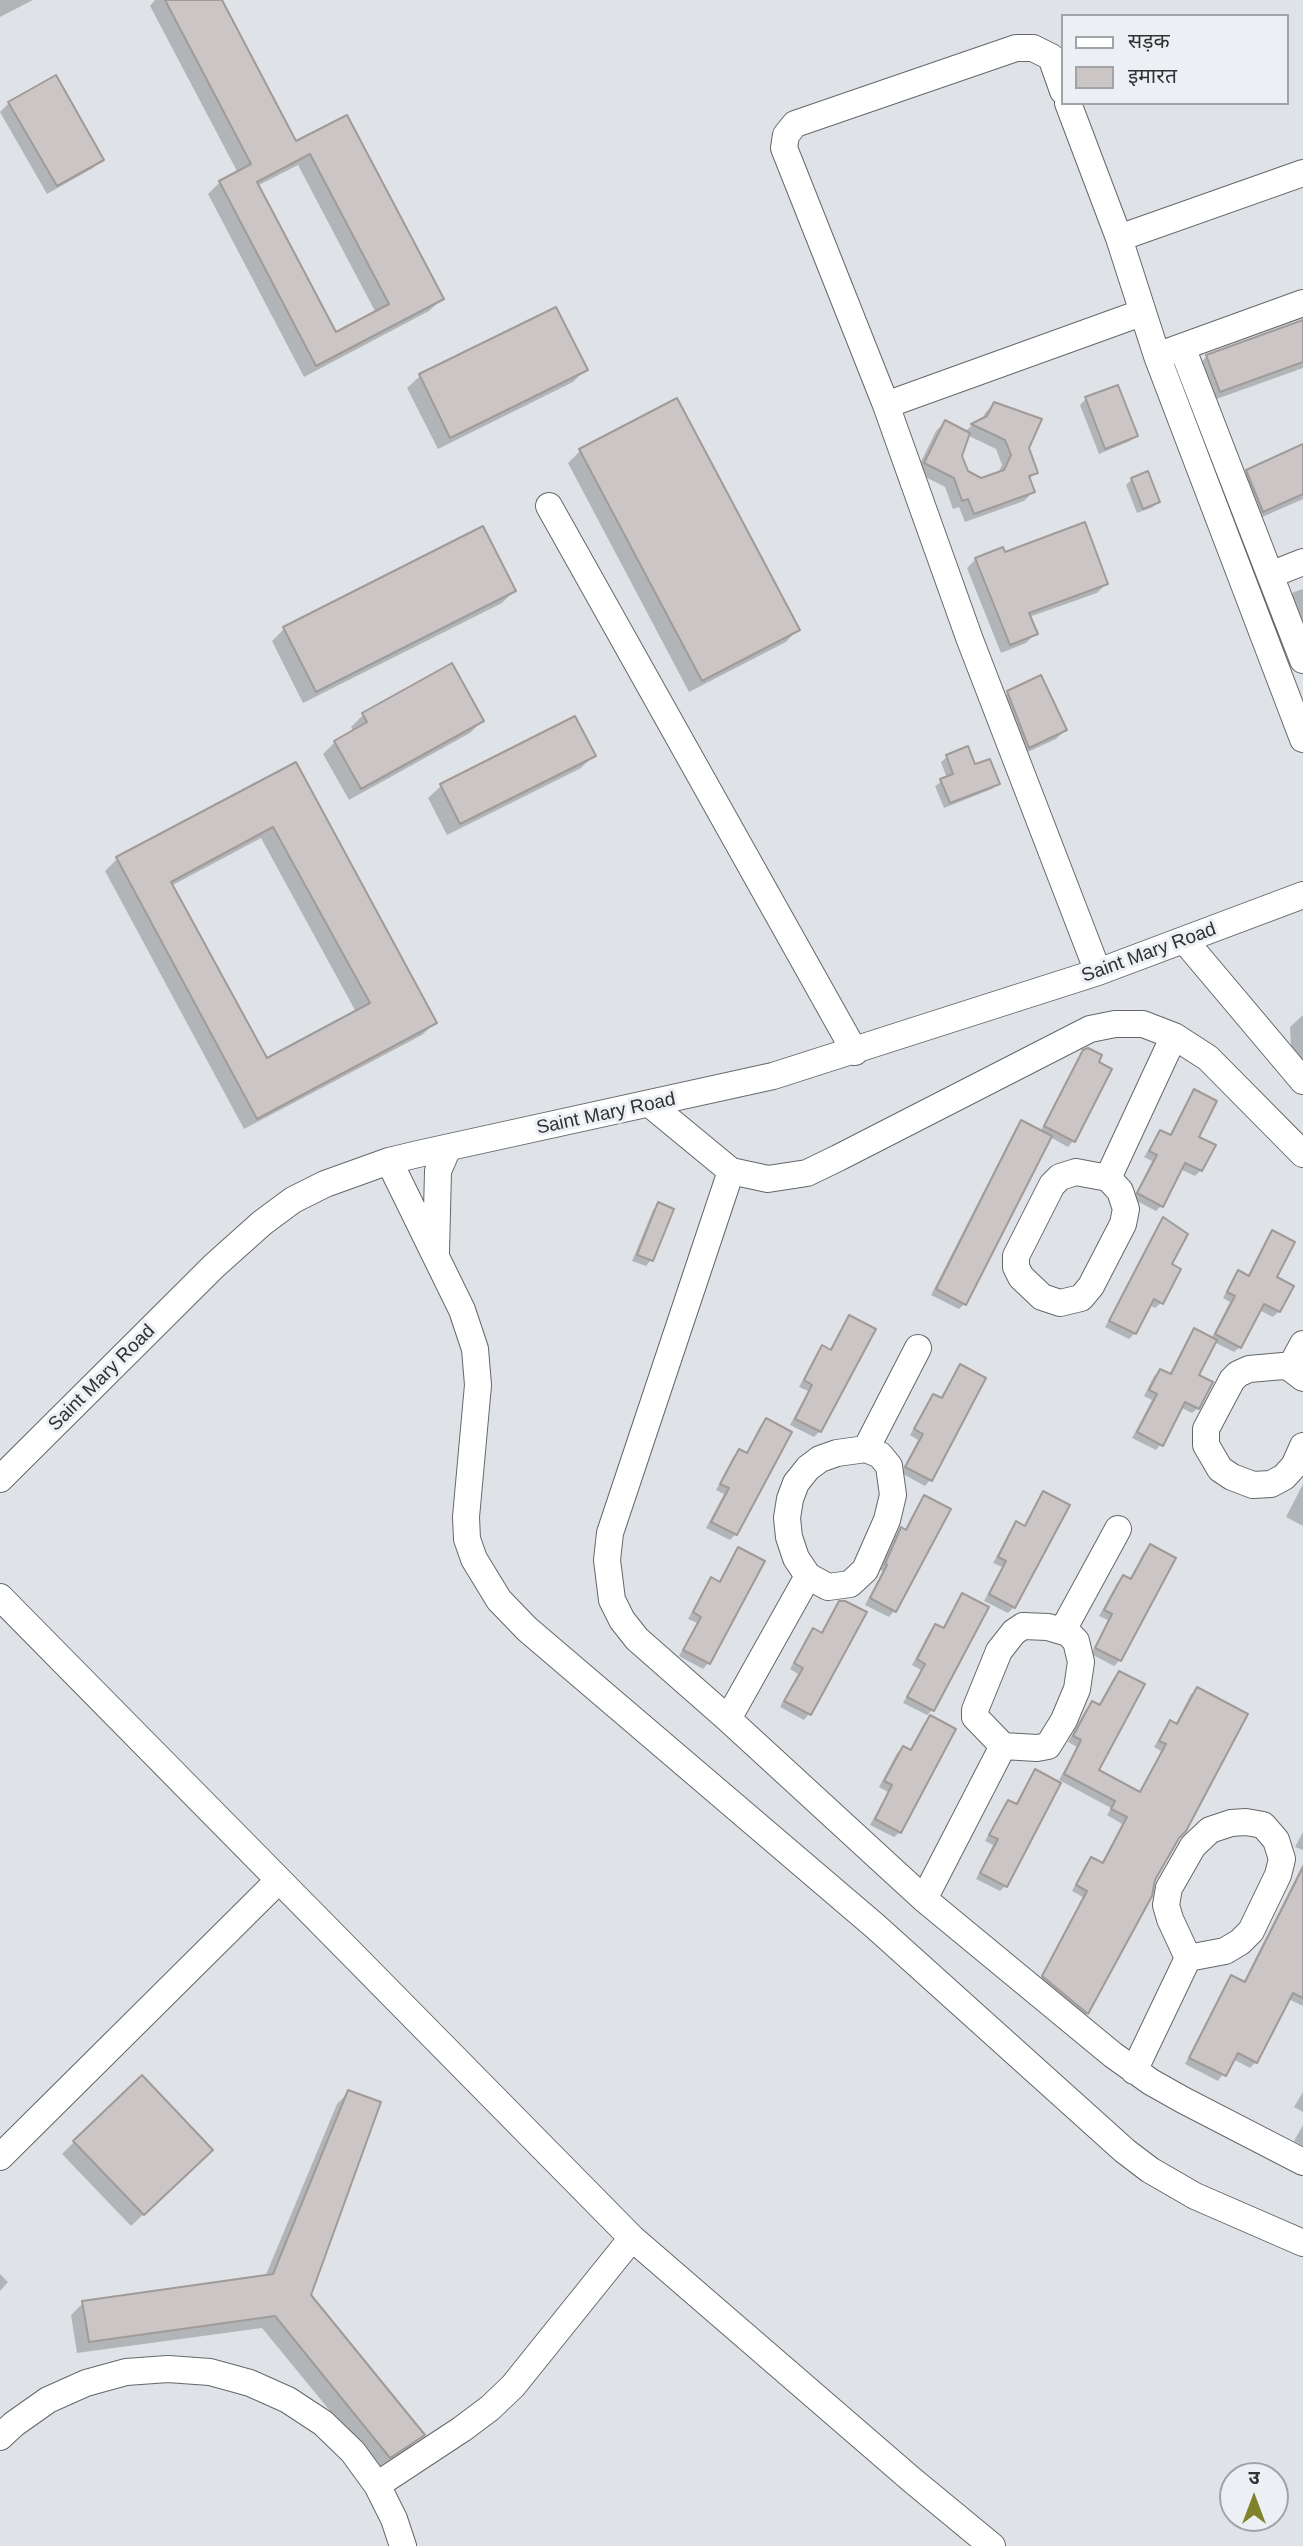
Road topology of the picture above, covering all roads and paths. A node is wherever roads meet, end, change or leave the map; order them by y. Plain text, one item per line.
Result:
1 (1062, 88) edge
2 (1069, 105) edge
3 (1303, 173) edge
4 (1119, 238) junction
5 (1303, 303) edge
6 (1141, 313) junction
7 (1182, 347) junction
8 (1157, 356) junction
9 (886, 405) junction
10 (550, 506) dead end
11 (1255, 537) junction
12 (1229, 545) junction
13 (1303, 562) edge
14 (1270, 575) junction
15 (1303, 660) edge
16 (1303, 739) edge
17 (1303, 895) edge
18 (1185, 941) junction
19 (1098, 972) junction
20 (1174, 1036) junction
21 (855, 1052) junction
22 (1303, 1081) edge
23 (651, 1105) junction
24 (448, 1148) junction
25 (1303, 1154) edge
26 (389, 1161) junction
27 (732, 1171) junction
28 (1108, 1178) junction
29 (436, 1258) junction
30 (1303, 1344) edge
31 (918, 1348) dead end
32 (1296, 1373) edge
33 (1303, 1446) edge
34 (866, 1449) junction
35 (0, 1479) edge
36 (1118, 1529) dead end
37 (808, 1576) junction
38 (0, 1597) edge
39 (1063, 1630) junction
40 (728, 1718) junction
41 (1003, 1745) junction
42 (279, 1880) junction
43 (924, 1899) junction
44 (1188, 1958) junction
45 (1134, 2071) junction
46 (0, 2157) edge
47 (1303, 2162) edge
48 (632, 2238) junction
49 (1303, 2243) edge
50 (0, 2437) edge
51 (377, 2486) junction
52 (403, 2546) edge
53 (992, 2546) edge

1 - 9 street
2 - 4 street
3 - 4 street
4 - 6 street
5 - 7 street
6 - 8 street
6 - 9 street
7 - 8 street
7 - 11 street
8 - 12 street
9 - 19 street
10 - 21 street
11 - 12 street
11 - 14 street
12 - 16 street
13 - 14 street
14 - 15 street
17 - 18 street, Saint Mary Road
18 - 19 street, Saint Mary Road
18 - 22 street
19 - 21 street, Saint Mary Road
20 - 25 street
20 - 27 street
20 - 28 street
21 - 23 street, Saint Mary Road
23 - 24 street, Saint Mary Road
23 - 27 street
24 - 26 street, Saint Mary Road
24 - 29 street
26 - 29 street
26 - 35 street, Saint Mary Road
27 - 40 street
28 - 28 street
29 - 49 street
30 - 32 street
31 - 34 street
32 - 33 street
34 - 37 street
34 - 37 street
36 - 39 street
37 - 40 street
38 - 42 street
39 - 41 street
39 - 41 street
40 - 43 street
41 - 43 street
42 - 46 street
42 - 48 street
43 - 45 street
44 - 44 street
44 - 45 street
45 - 47 street
48 - 51 street
48 - 53 street
50 - 51 street
51 - 52 street

